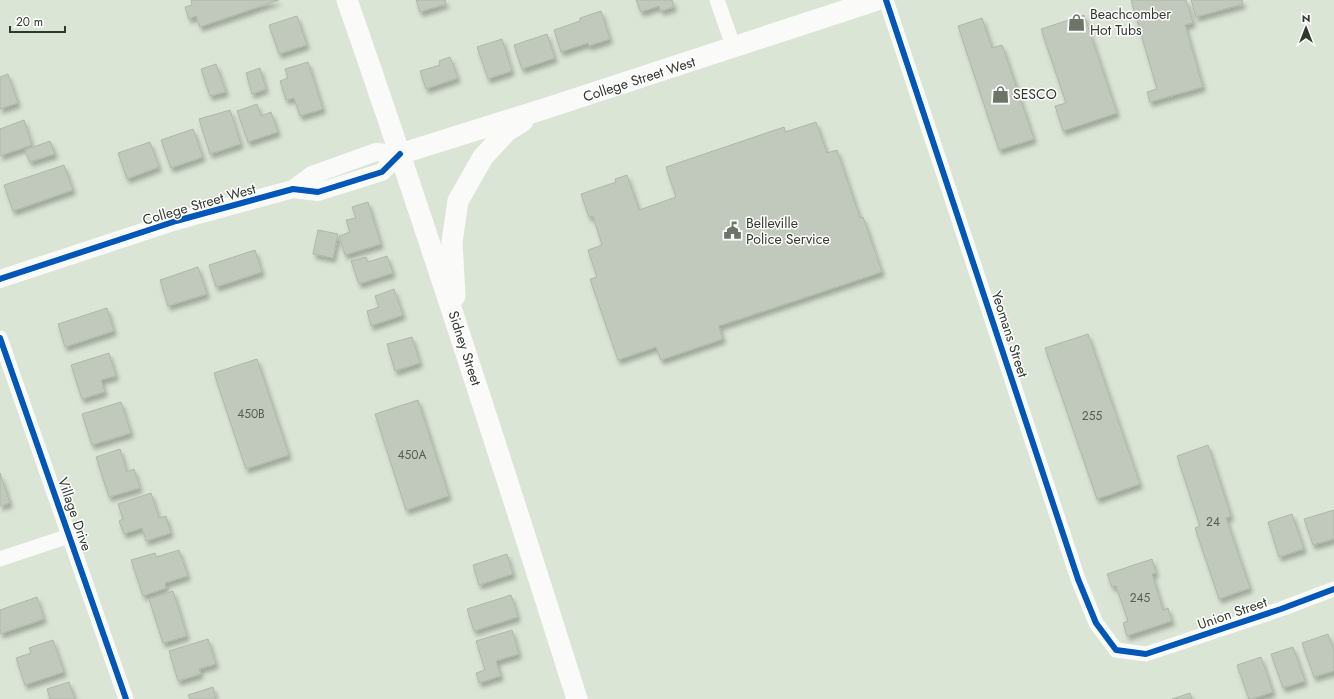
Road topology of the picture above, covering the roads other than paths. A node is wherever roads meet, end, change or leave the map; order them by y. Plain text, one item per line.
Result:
1 (347, 0) edge
2 (717, 0) edge
3 (877, 0) edge
4 (886, 0) edge
5 (734, 48) junction
6 (547, 108) junction
7 (400, 154) junction
8 (0, 279) edge
9 (457, 323) junction
10 (0, 338) edge
11 (70, 536) junction
12 (0, 559) edge
13 (1334, 589) edge
14 (1136, 653) joint
15 (126, 699) edge
16 (577, 699) edge

1 - 7 main road, Sidney Street
2 - 5 street
3 - 5 main road, College Street West
4 - 14 street, Yeomans Street
5 - 6 main road, College Street West
6 - 7 main road, College Street West
6 - 9 main road
7 - 8 street, College Street West
7 - 9 main road, Sidney Street
9 - 16 main road, Sidney Street
10 - 11 street, Village Drive
11 - 12 street
11 - 15 street, Village Drive
13 - 14 street, Union Street

